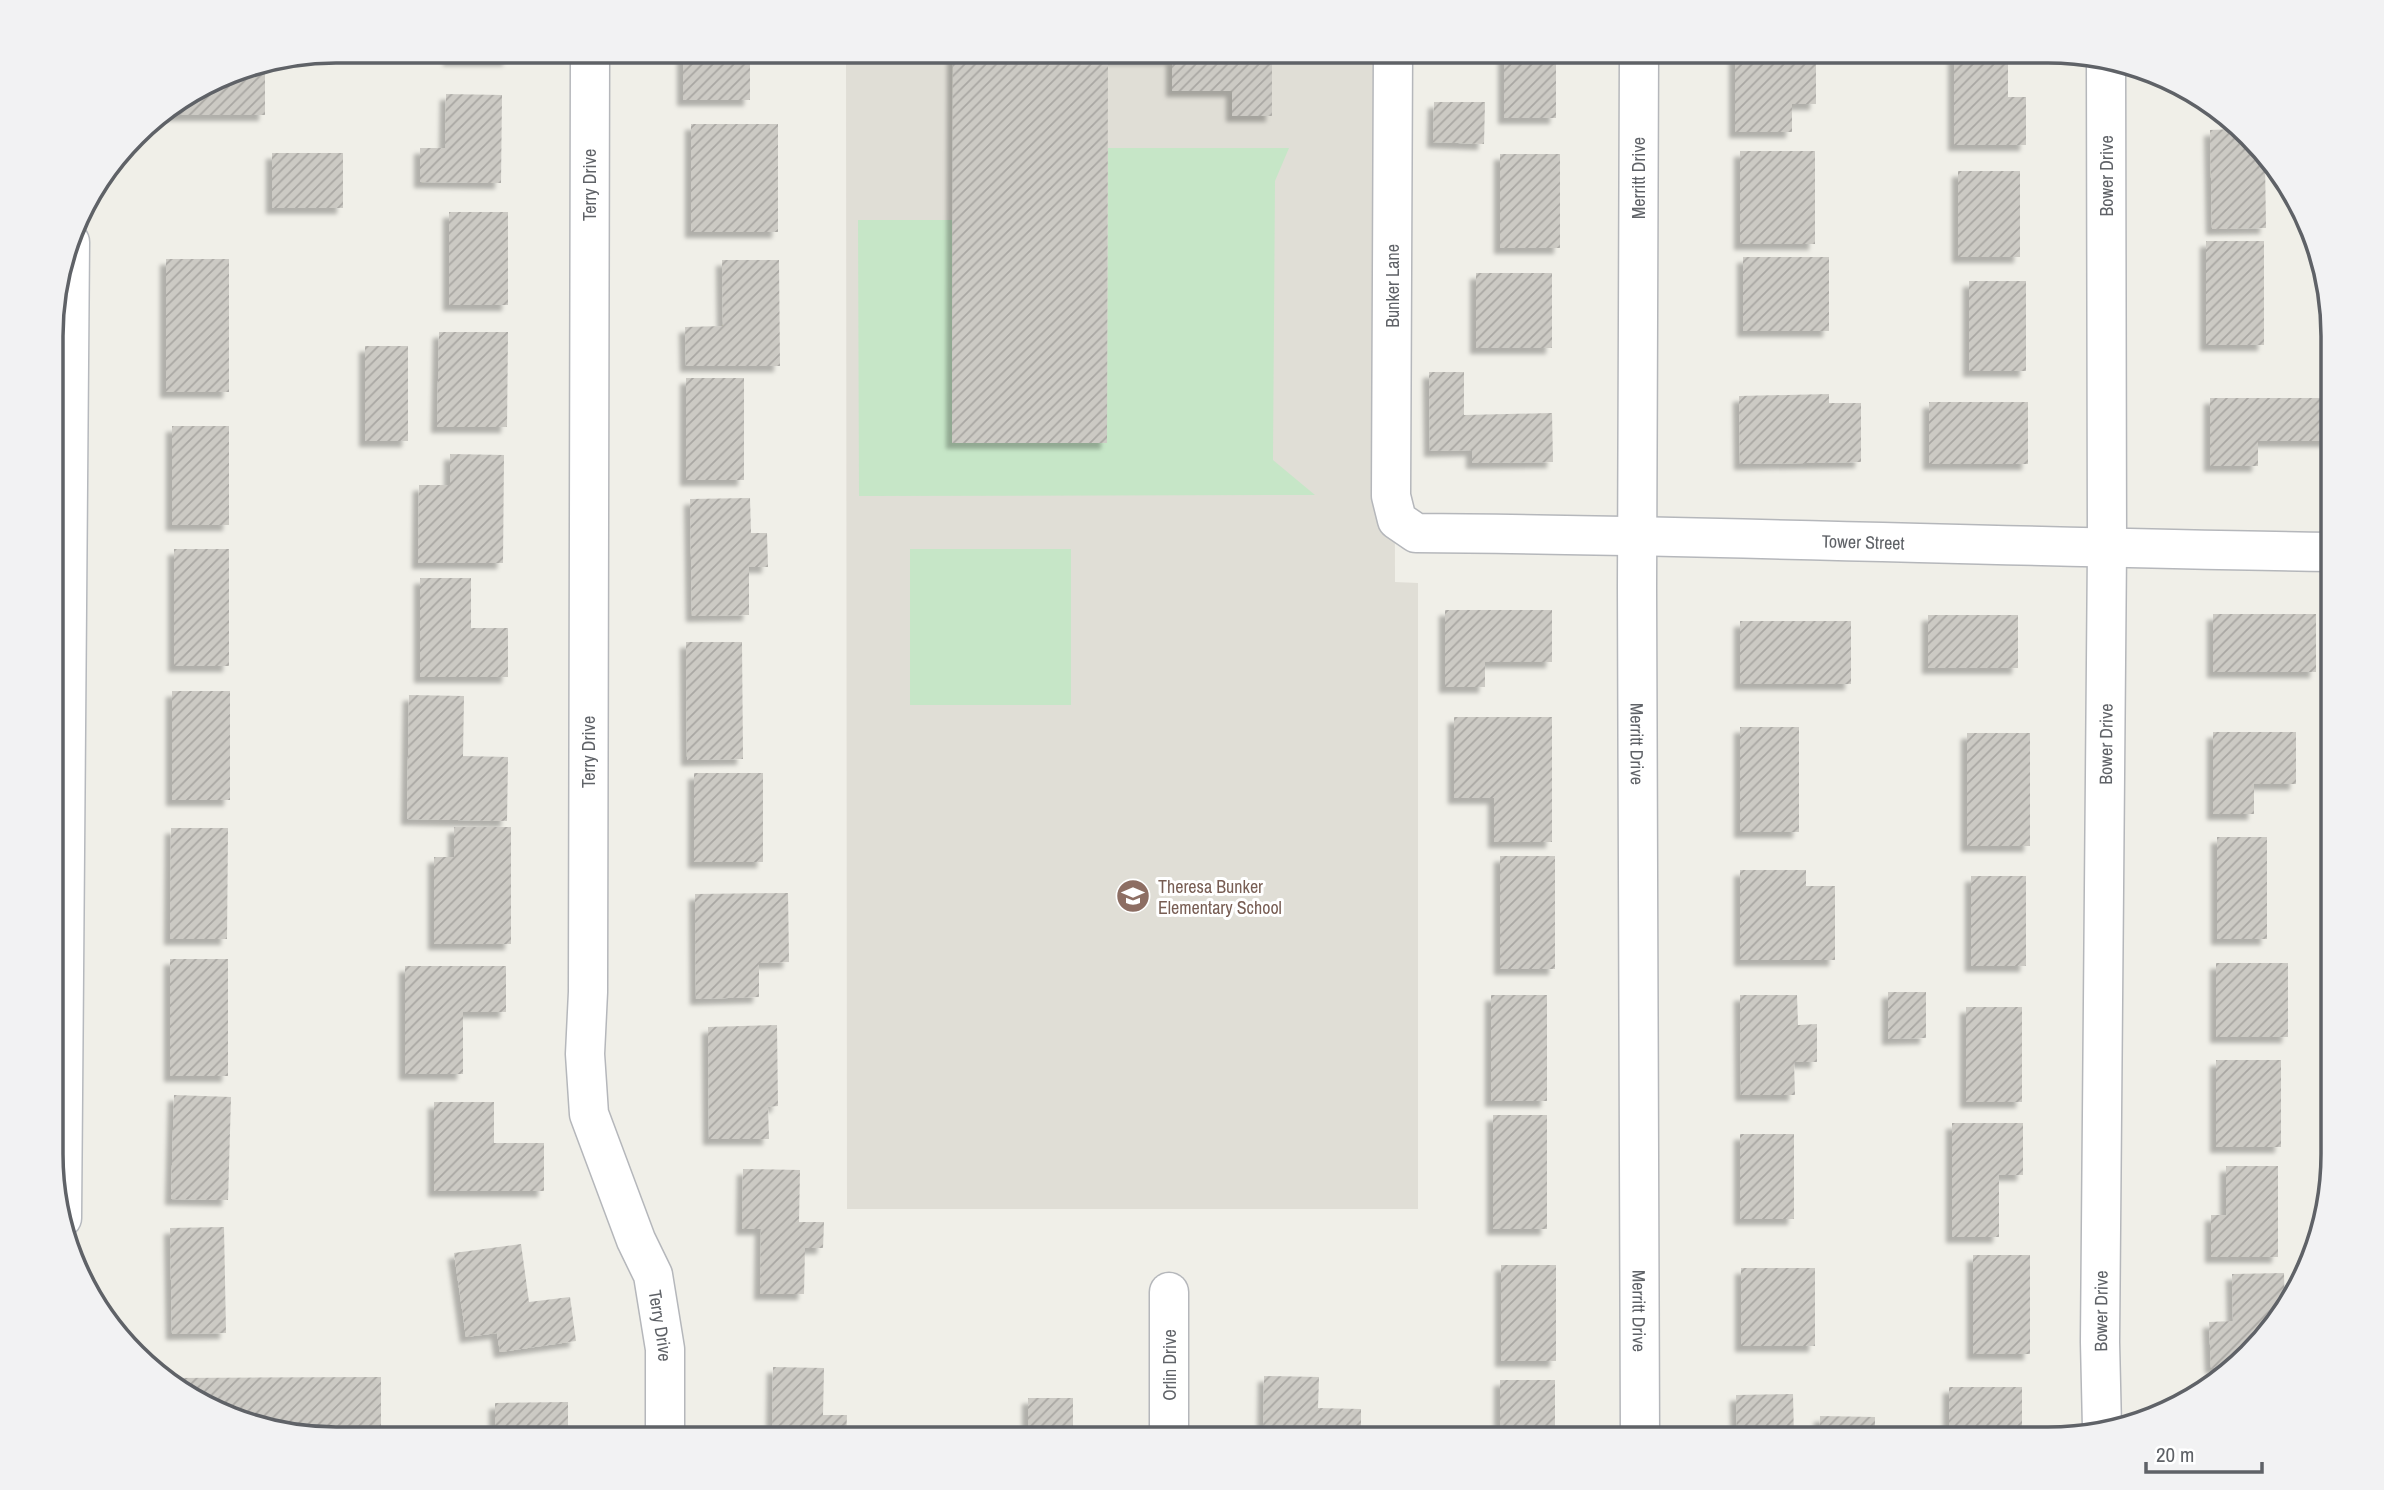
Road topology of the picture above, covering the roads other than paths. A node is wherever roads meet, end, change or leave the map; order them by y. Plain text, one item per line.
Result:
1 (590, 63) edge
2 (1392, 63) edge
3 (1639, 63) edge
4 (2106, 69) edge
5 (71, 271) edge
6 (1396, 520) joint
7 (1637, 535) junction
8 (2107, 549) junction
9 (2321, 552) edge
10 (63, 1110) edge
11 (1169, 1292) dead end
12 (2102, 1422) edge
13 (665, 1427) edge
14 (1169, 1427) edge
15 (1640, 1427) edge

1 - 13 street, Terry Drive
2 - 6 street, Bunker Lane
3 - 7 street, Merritt Drive
4 - 8 street, Bower Drive
5 - 10 street
6 - 7 street, Tower Street
7 - 8 street, Tower Street
7 - 15 street, Merritt Drive
8 - 9 street, Tower Street
8 - 12 street, Bower Drive
11 - 14 street, Orlin Drive

